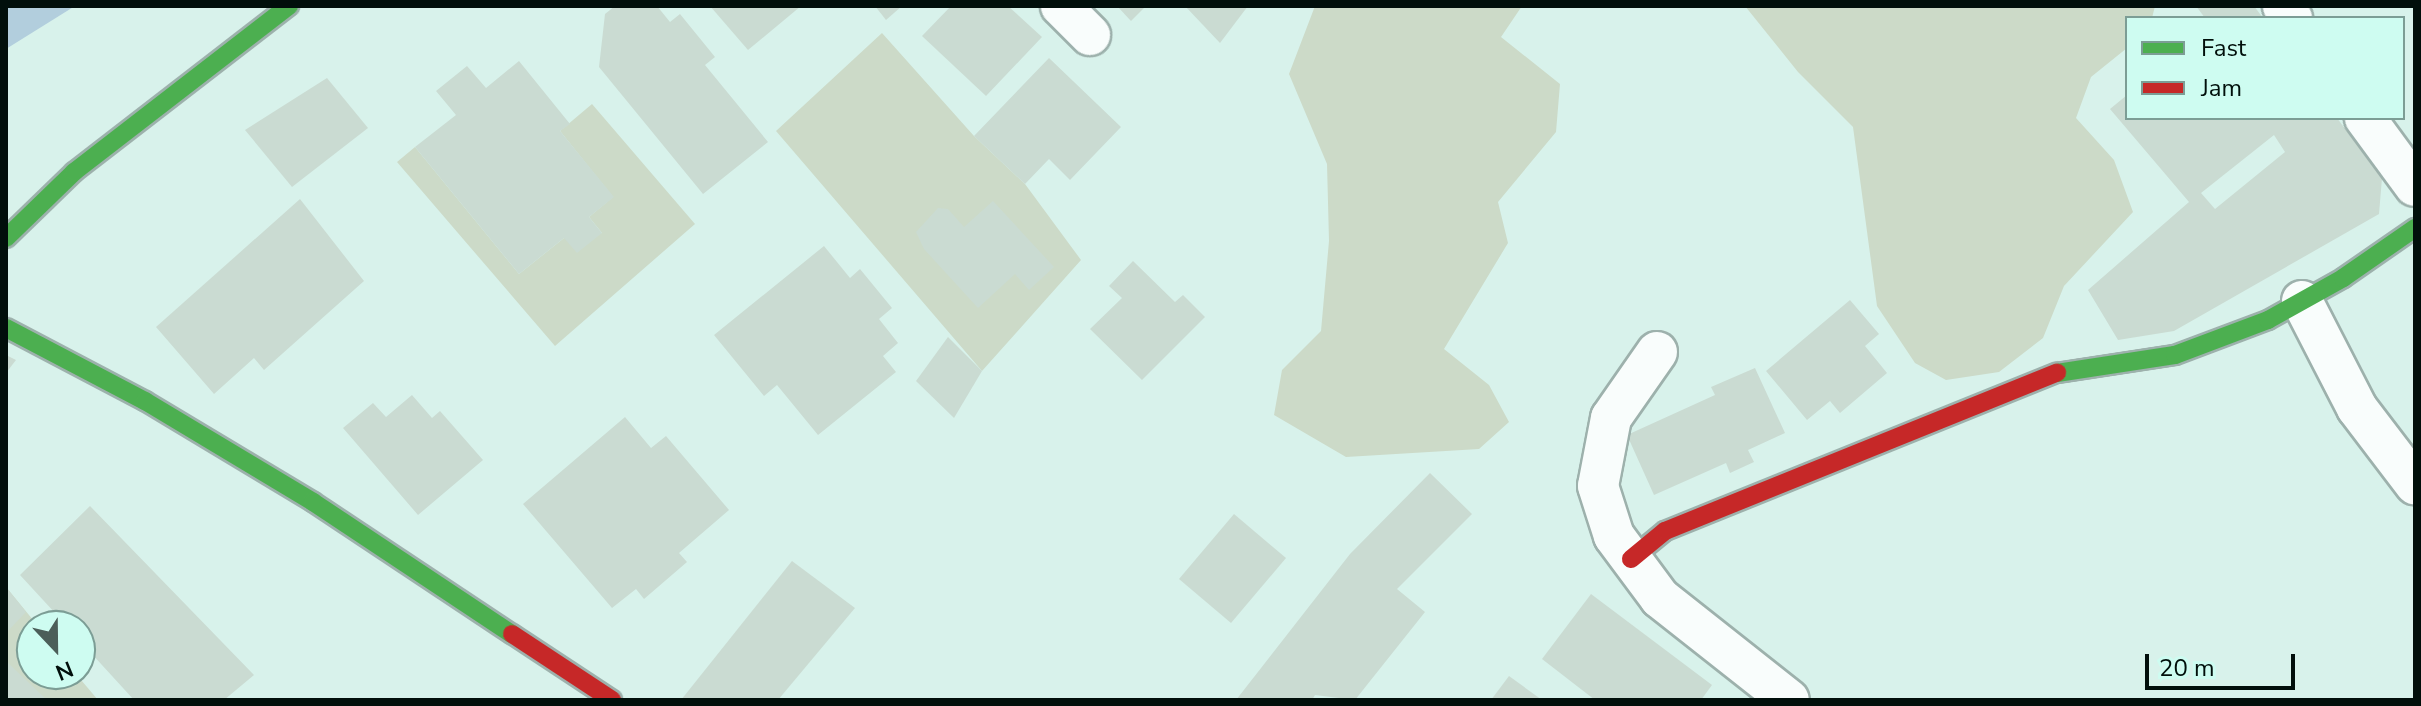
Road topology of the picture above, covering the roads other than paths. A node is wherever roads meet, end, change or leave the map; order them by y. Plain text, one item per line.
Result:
1 (289, 6) edge
2 (1061, 6) edge
3 (1090, 35) dead end
4 (2366, 120) edge
5 (2415, 186) edge
6 (2415, 228) edge
7 (6, 238) edge
8 (2302, 301) junction
9 (6, 328) edge
10 (1657, 352) dead end
11 (2415, 484) edge
12 (1631, 559) junction
13 (1776, 697) edge
14 (612, 700) edge

1 - 7 street
2 - 3 street
4 - 5 street
6 - 8 street
8 - 11 street
8 - 12 street
9 - 14 street
10 - 12 street
12 - 13 street

